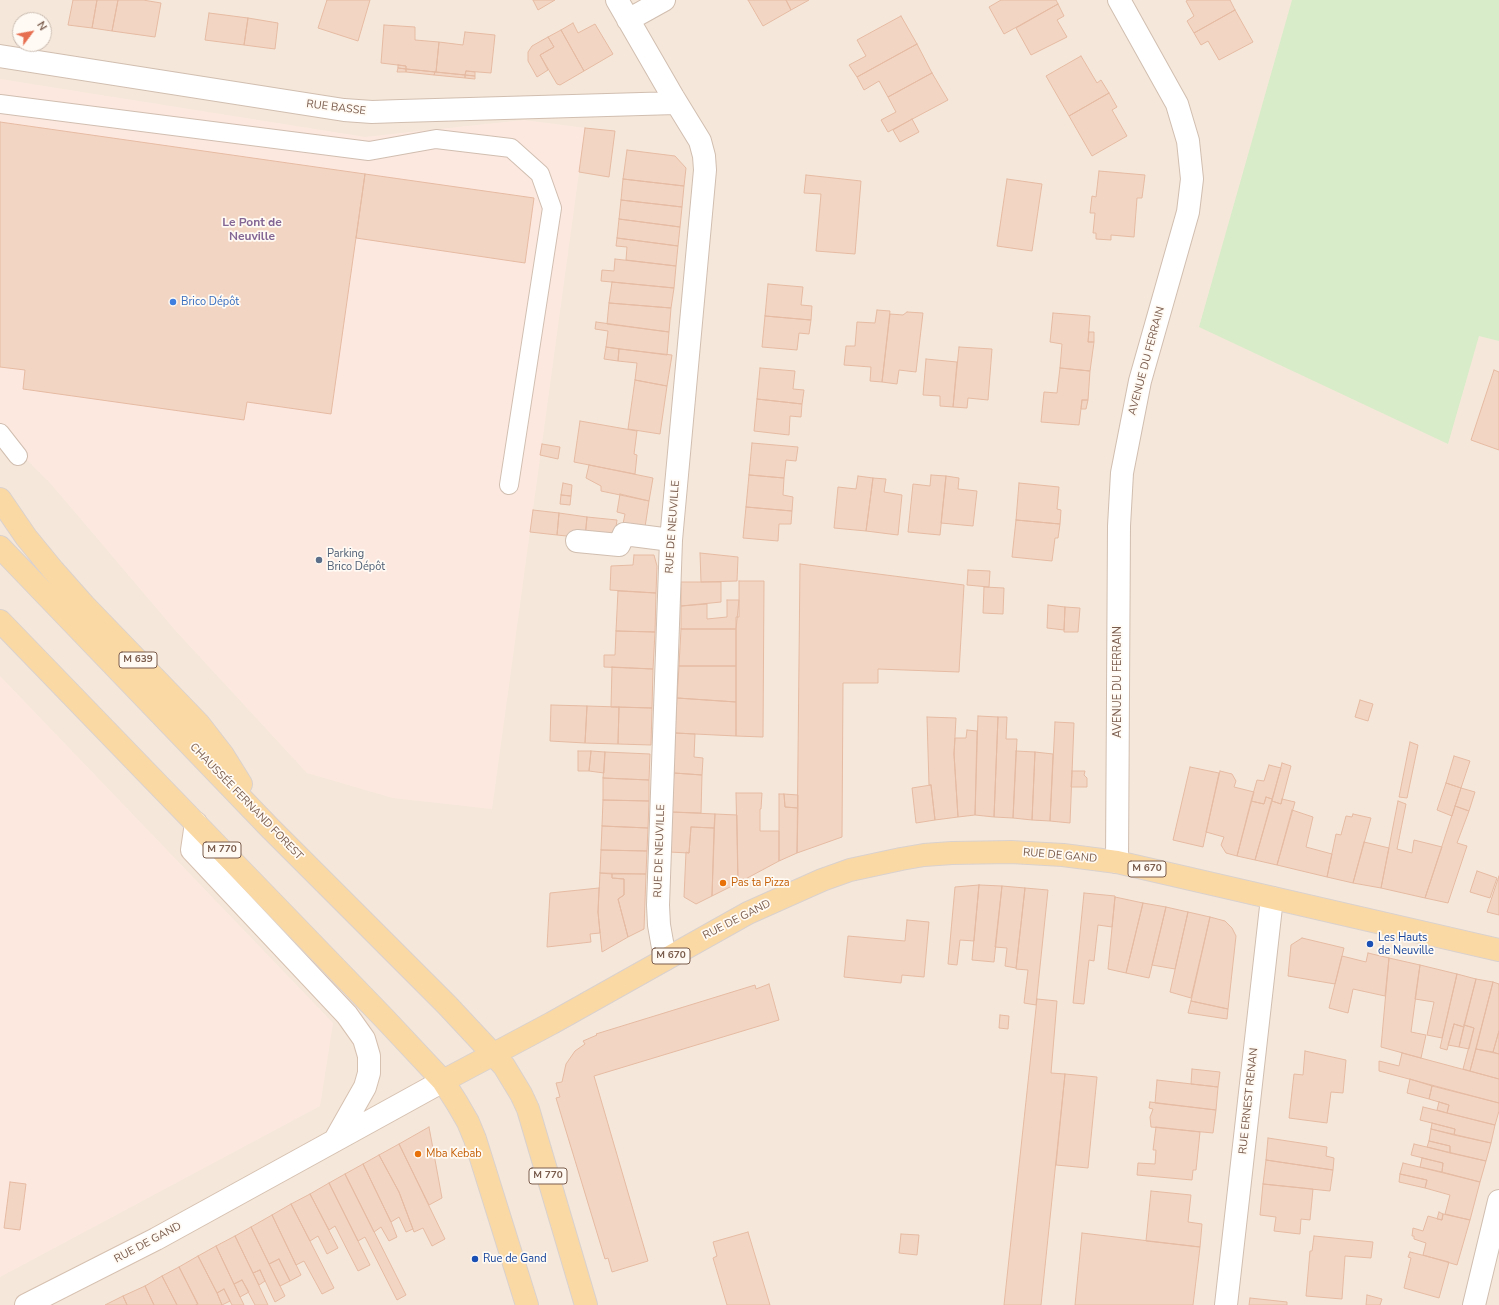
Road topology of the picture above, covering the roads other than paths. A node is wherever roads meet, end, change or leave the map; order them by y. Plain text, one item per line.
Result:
1 (617, 0) edge
2 (664, 0) edge
3 (1119, 0) edge
4 (628, 20) junction
5 (0, 56) edge
6 (676, 103) junction
7 (0, 104) edge
8 (0, 433) edge
9 (18, 456) dead end
10 (509, 485) dead end
11 (0, 499) edge
12 (671, 540) junction
13 (577, 541) dead end
14 (0, 547) edge
15 (0, 621) edge
16 (196, 823) junction
17 (269, 827) junction
18 (1117, 862) junction
19 (1272, 898) junction
20 (1499, 950) edge
21 (665, 959) junction
22 (494, 1054) junction
23 (443, 1081) junction
24 (335, 1140) junction
25 (1499, 1201) edge
26 (26, 1305) edge
27 (527, 1305) edge
28 (586, 1305) edge
29 (1226, 1305) edge
30 (1474, 1305) edge

1 - 4 street, RUE DE NEUVILLE
2 - 4 street
3 - 18 street, AVENUE DU FERRAIN
4 - 6 street, RUE DE NEUVILLE
5 - 6 street, RUE BASSE
6 - 12 street, RUE DE NEUVILLE
7 - 10 lane
8 - 9 lane
11 - 17 main road, M 639
12 - 13 street
12 - 21 street, RUE DE NEUVILLE
14 - 17 main road, CHAUSSÉE FERNAND FOREST / M 770
15 - 16 main road, M 770
16 - 23 main road, M 770
16 - 24 street, M 770
17 - 22 main road, CHAUSSÉE FERNAND FOREST / M 770
18 - 19 main road, RUE DE GAND / M 670
18 - 21 main road, RUE DE GAND / M 670
19 - 20 main road, RUE DE GAND / M 670
19 - 29 street, RUE ERNEST RENAN
21 - 22 main road, RUE DE GAND / M 670
22 - 23 main road, RUE DE GAND
22 - 28 main road, M 770
23 - 24 street, RUE DE GAND
23 - 27 main road, M 770
24 - 26 street, RUE DE GAND
25 - 30 street

